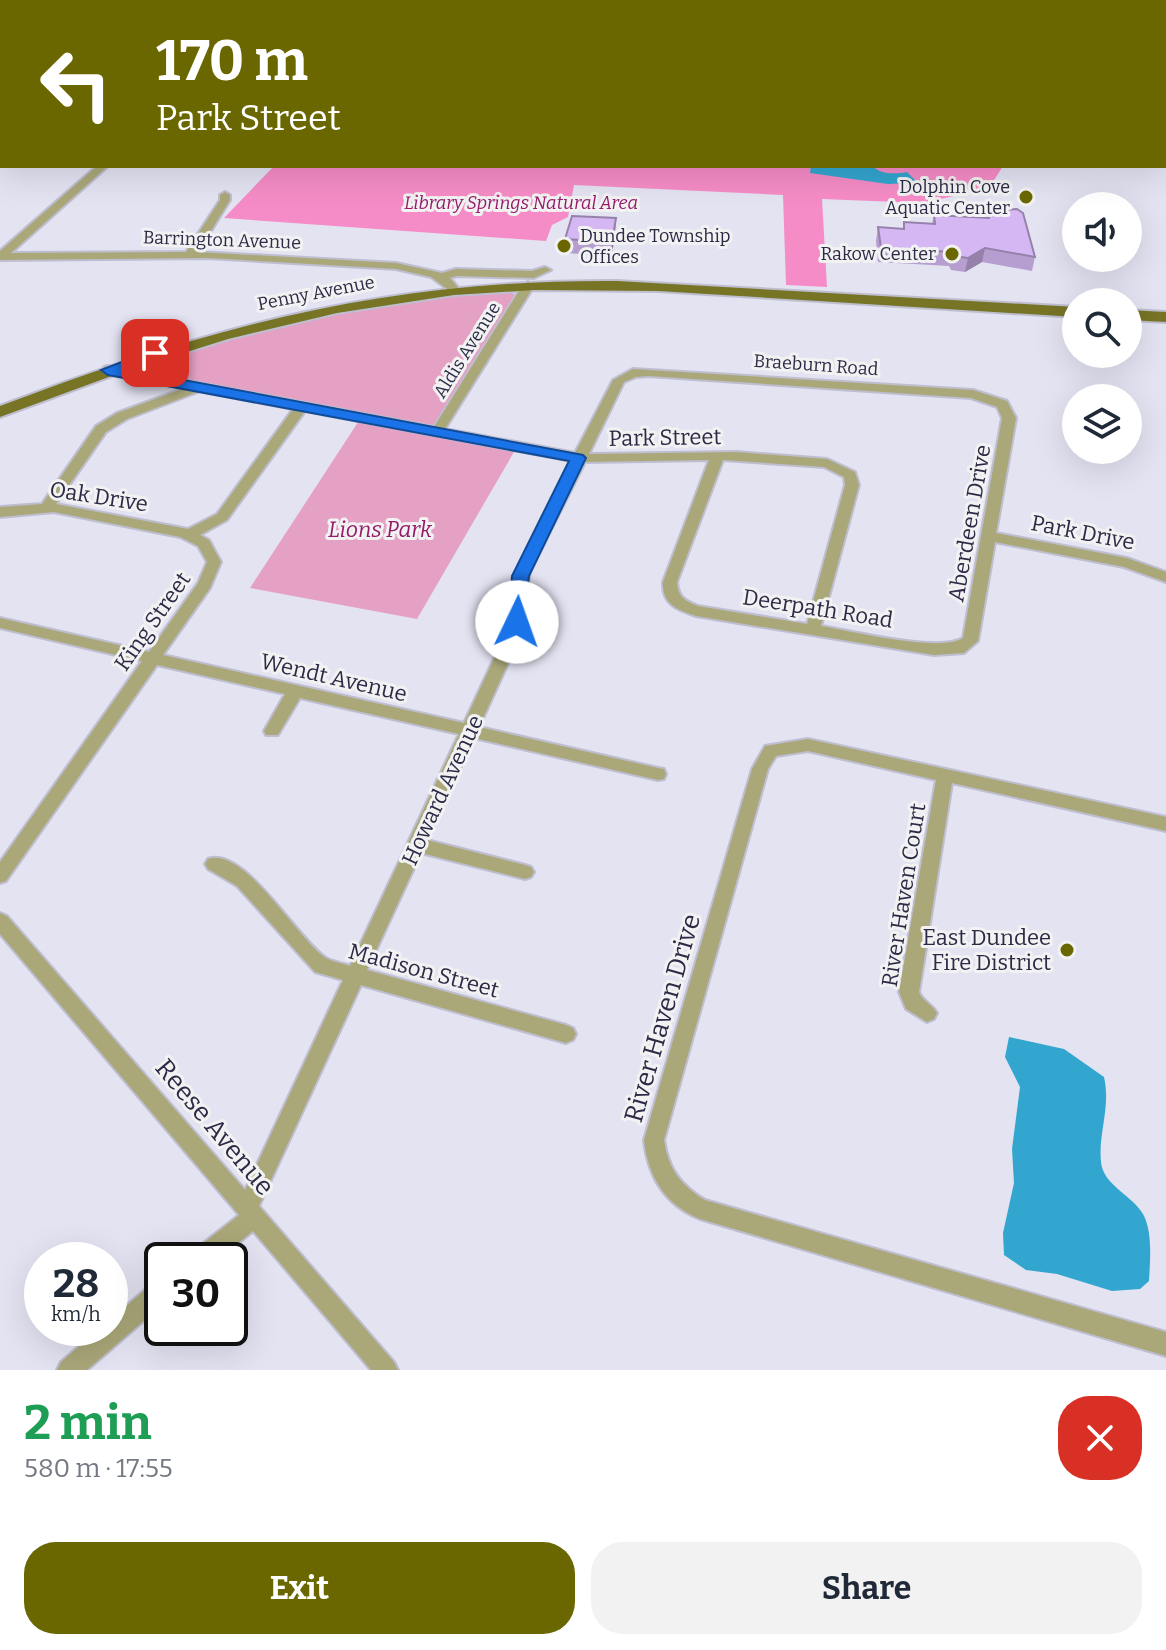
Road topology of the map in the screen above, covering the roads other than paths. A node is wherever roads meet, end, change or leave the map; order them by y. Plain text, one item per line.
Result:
1 (101, 168) edge
2 (225, 195) dead end
3 (189, 255) junction
4 (0, 257) edge
5 (545, 270) dead end
6 (441, 277) junction
7 (528, 286) junction
8 (455, 291) junction
9 (1062, 311) edge
10 (1142, 316) edge
11 (1166, 317) edge
12 (108, 370) junction
13 (628, 375) joint
14 (198, 388) junction
15 (999, 402) joint
16 (301, 407) junction
17 (0, 412) edge
18 (437, 432) junction
19 (718, 456) junction
20 (578, 458) junction
21 (47, 507) junction
22 (0, 512) edge
23 (190, 534) junction
24 (990, 536) junction
25 (1166, 577) edge
26 (0, 623) edge
27 (813, 629) junction
28 (958, 649) joint
29 (153, 658) junction
30 (296, 690) junction
31 (469, 730) junction
32 (272, 731) dead end
33 (658, 774) dead end
34 (945, 775) junction
35 (1166, 824) edge
36 (417, 845) junction
37 (214, 864) dead end
38 (525, 872) dead end
39 (0, 876) edge
40 (0, 921) edge
41 (355, 978) junction
42 (927, 1013) dead end
43 (566, 1034) dead end
44 (251, 1213) junction
45 (220, 1242) edge
46 (144, 1305) edge
47 (1166, 1344) edge
48 (69, 1370) edge
49 (386, 1370) edge

1 - 4 street
2 - 3 street
3 - 4 street, Barrington Avenue
3 - 6 street, Barrington Avenue
5 - 6 street, Barrington Avenue
6 - 8 street
7 - 8 main road, Penny Avenue
7 - 9 main road, Penny Avenue
7 - 18 street, Aldis Avenue
8 - 12 main road, Penny Avenue
10 - 11 main road
12 - 14 street, Park Street
12 - 17 main road, Penny Avenue
13 - 15 street, Braeburn Road
13 - 20 street, Howard Avenue
14 - 16 street, Park Street
14 - 21 street
15 - 24 street, Aberdeen Drive
16 - 18 street, Park Street
16 - 23 street
18 - 20 street, Park Street
19 - 20 street, Park Street
19 - 27 street, Park Street
19 - 27 street, Deerpath Road
20 - 31 street, Howard Avenue
21 - 22 street, Oak Drive
21 - 23 street, Oak Drive
23 - 29 street, King Street
24 - 25 street, Park Drive
24 - 28 street, Aberdeen Drive
26 - 29 street, Wendt Avenue
27 - 28 street, Deerpath Road
29 - 30 street, Wendt Avenue
29 - 39 street, King Street
30 - 31 street, Wendt Avenue
30 - 32 street
31 - 33 street, Wendt Avenue
31 - 36 street, Howard Avenue
34 - 35 street, River Haven Drive
34 - 42 street, River Haven Court
34 - 47 street, River Haven Drive
36 - 38 street
36 - 41 street, Howard Avenue
37 - 41 street, Madison Street
40 - 44 street, Reese Avenue
41 - 43 street, Madison Street
41 - 44 street, Howard Avenue
44 - 45 street, Howard Avenue
44 - 49 street, Reese Avenue
46 - 48 street

